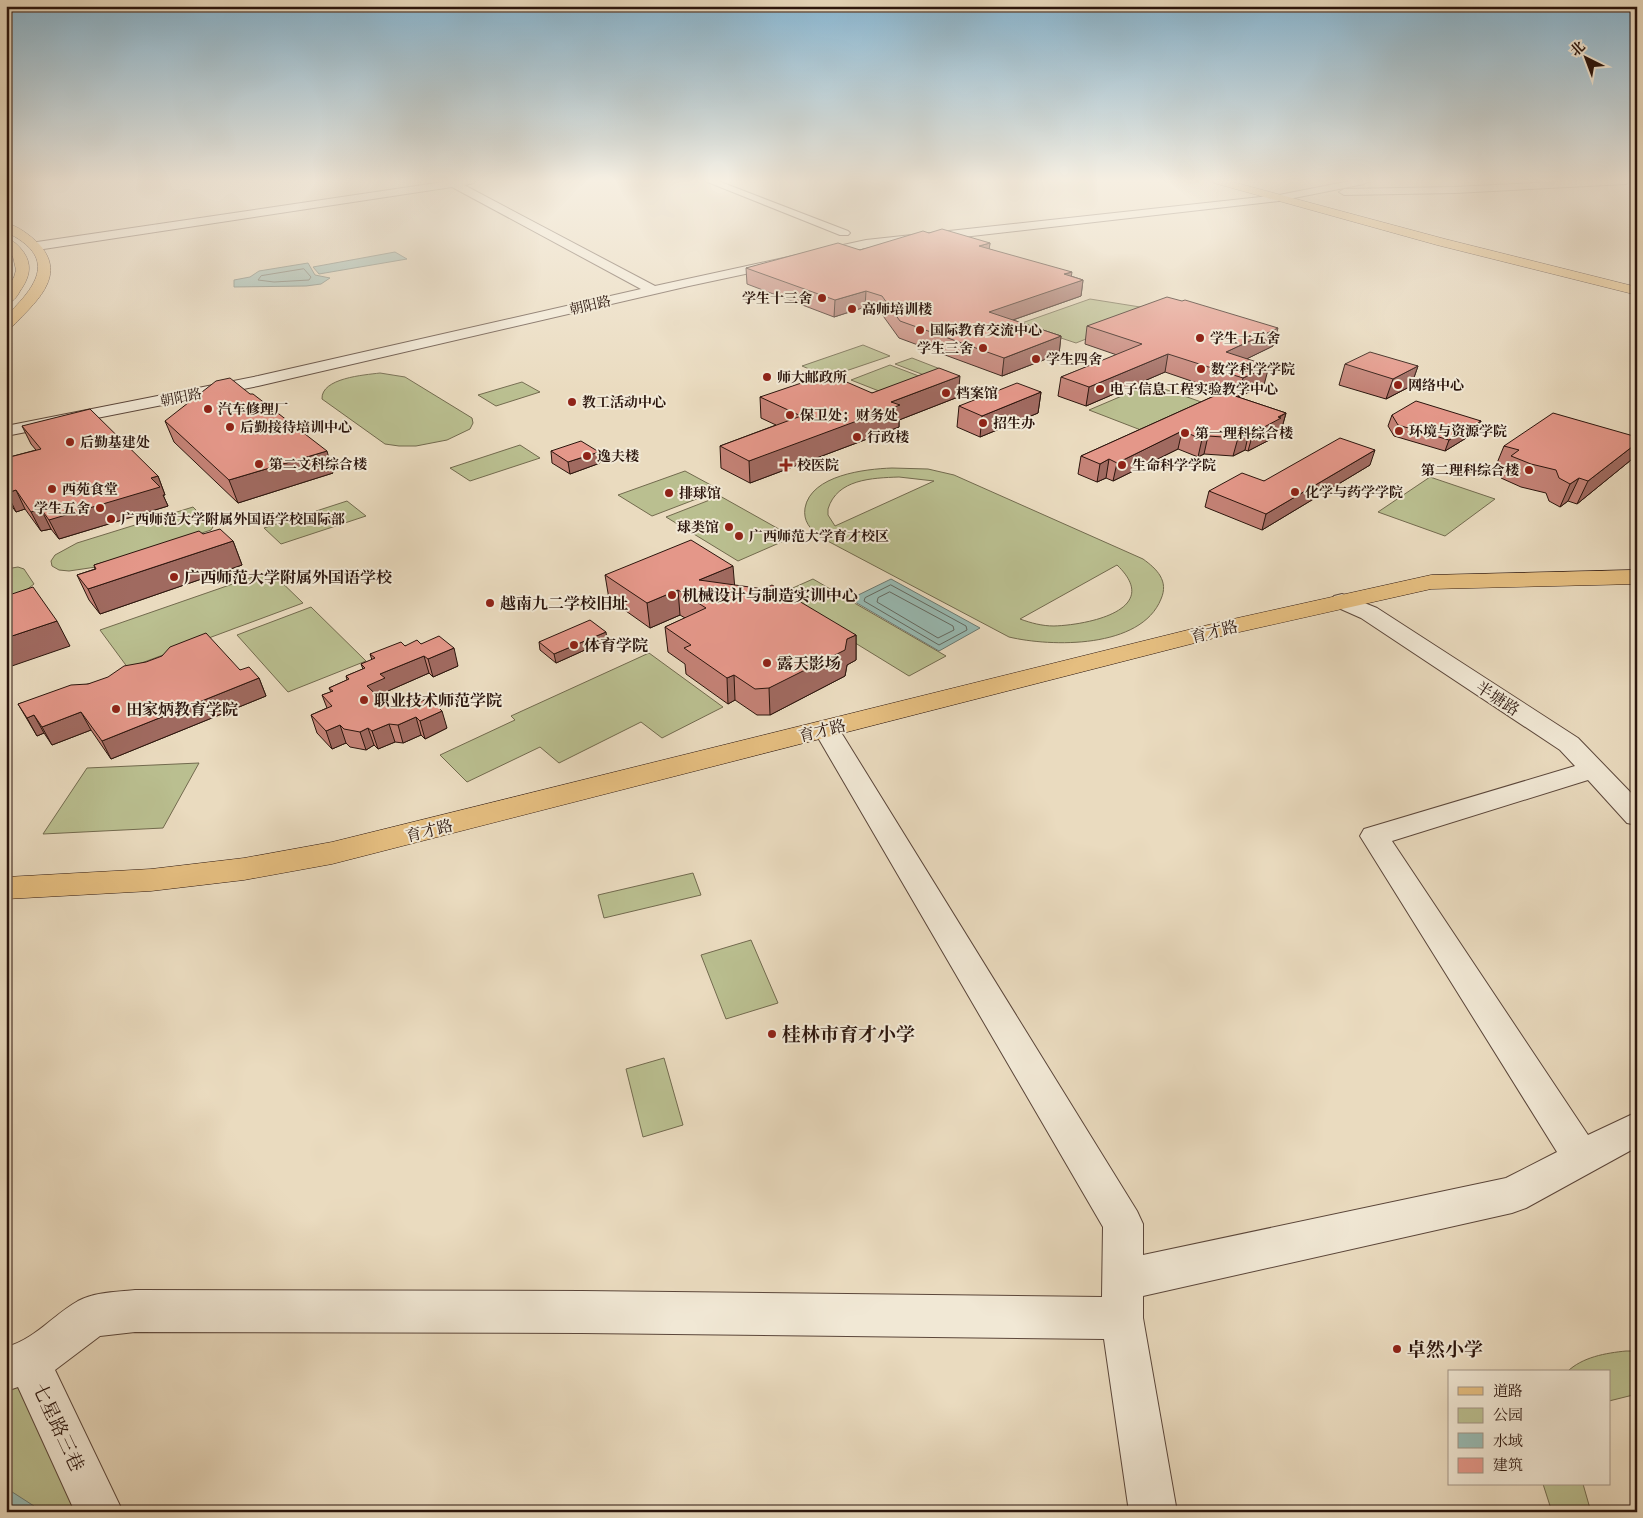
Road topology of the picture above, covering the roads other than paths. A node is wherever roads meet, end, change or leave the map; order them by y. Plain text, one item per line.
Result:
1 (18, 252) edge
2 (40, 252) edge
3 (582, 252) edge
4 (801, 252) edge
5 (1479, 252) edge
6 (1518, 252) edge
7 (1637, 281) edge
8 (653, 290) junction
9 (1637, 291) edge
10 (6, 300) edge
11 (6, 325) edge
12 (6, 432) edge
13 (1637, 577) edge
14 (1342, 601) junction
15 (826, 729) junction
16 (1593, 770) junction
17 (1637, 816) edge
18 (6, 888) edge
19 (1637, 1128) edge
20 (1582, 1158) junction
21 (1122, 1299) junction
22 (18, 1366) edge
23 (100, 1512) edge
24 (1153, 1512) edge

1 - 10 main road
2 - 11 main road
3 - 8 street
4 - 8 street, 朝阳路
5 - 9 main road
6 - 7 main road
8 - 12 street, 朝阳路
13 - 14 main road, 育才路
14 - 15 main road, 育才路
14 - 16 street, 半塘路
15 - 18 main road, 育才路
15 - 21 street
16 - 17 street, 半塘路
16 - 20 street
19 - 20 street
20 - 21 street
21 - 22 street
21 - 24 street
22 - 23 street, 七星路三巷

